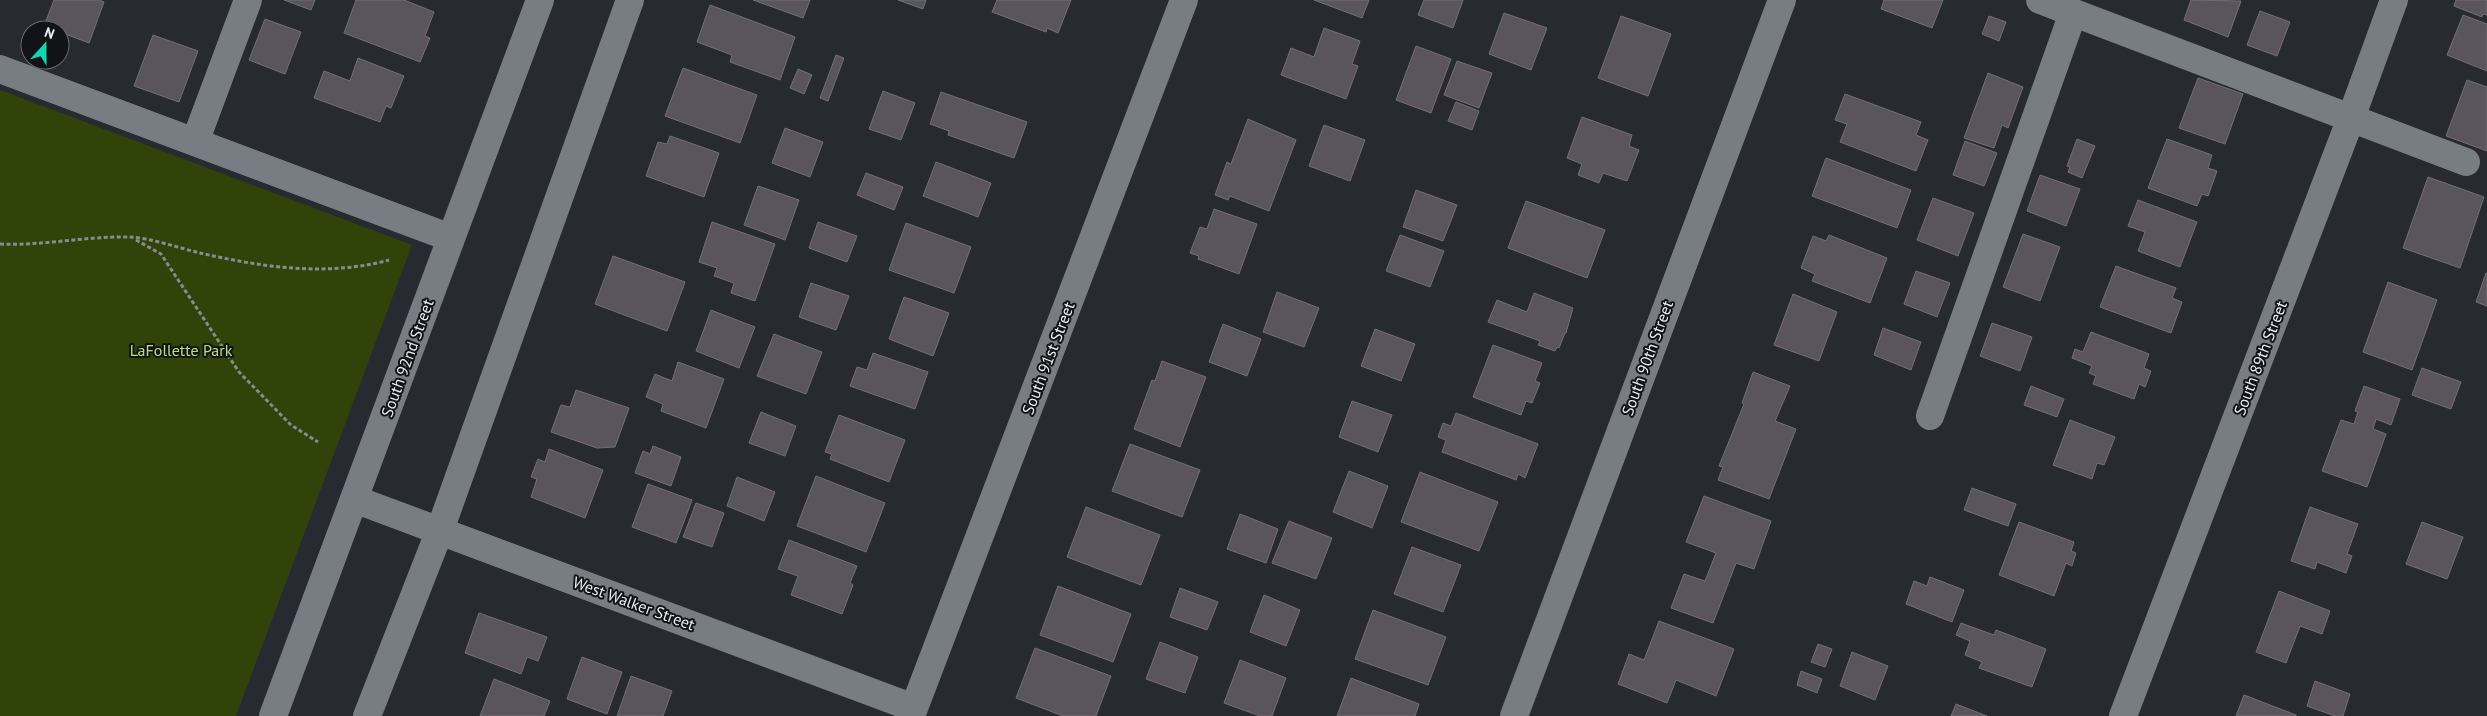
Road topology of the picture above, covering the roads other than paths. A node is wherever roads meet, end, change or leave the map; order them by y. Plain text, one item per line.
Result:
1 (248, 0) edge
2 (540, 0) edge
3 (630, 0) edge
4 (1184, 0) edge
5 (1782, 0) edge
6 (2040, 0) edge
7 (2394, 0) edge
8 (2074, 13) junction
9 (0, 69) edge
10 (2351, 118) junction
11 (195, 142) junction
12 (2466, 162) dead end
13 (451, 238) junction
14 (1930, 416) dead end
15 (354, 499) junction
16 (440, 530) junction
17 (912, 712) edge
18 (273, 716) edge
19 (367, 716) edge
20 (1514, 716) edge
21 (2123, 716) edge

1 - 11 street
2 - 13 street, South 92nd Street
3 - 16 street
4 - 17 street, South 91st Street
5 - 20 street, South 90th Street
6 - 8 street
7 - 10 street, South 89th Street
8 - 10 street
8 - 14 street
9 - 11 street
10 - 12 street
10 - 21 street, South 89th Street
11 - 13 street
13 - 15 street, South 92nd Street
15 - 16 street, West Walker Street
15 - 18 street, South 92nd Street
16 - 17 street, West Walker Street
16 - 19 street

